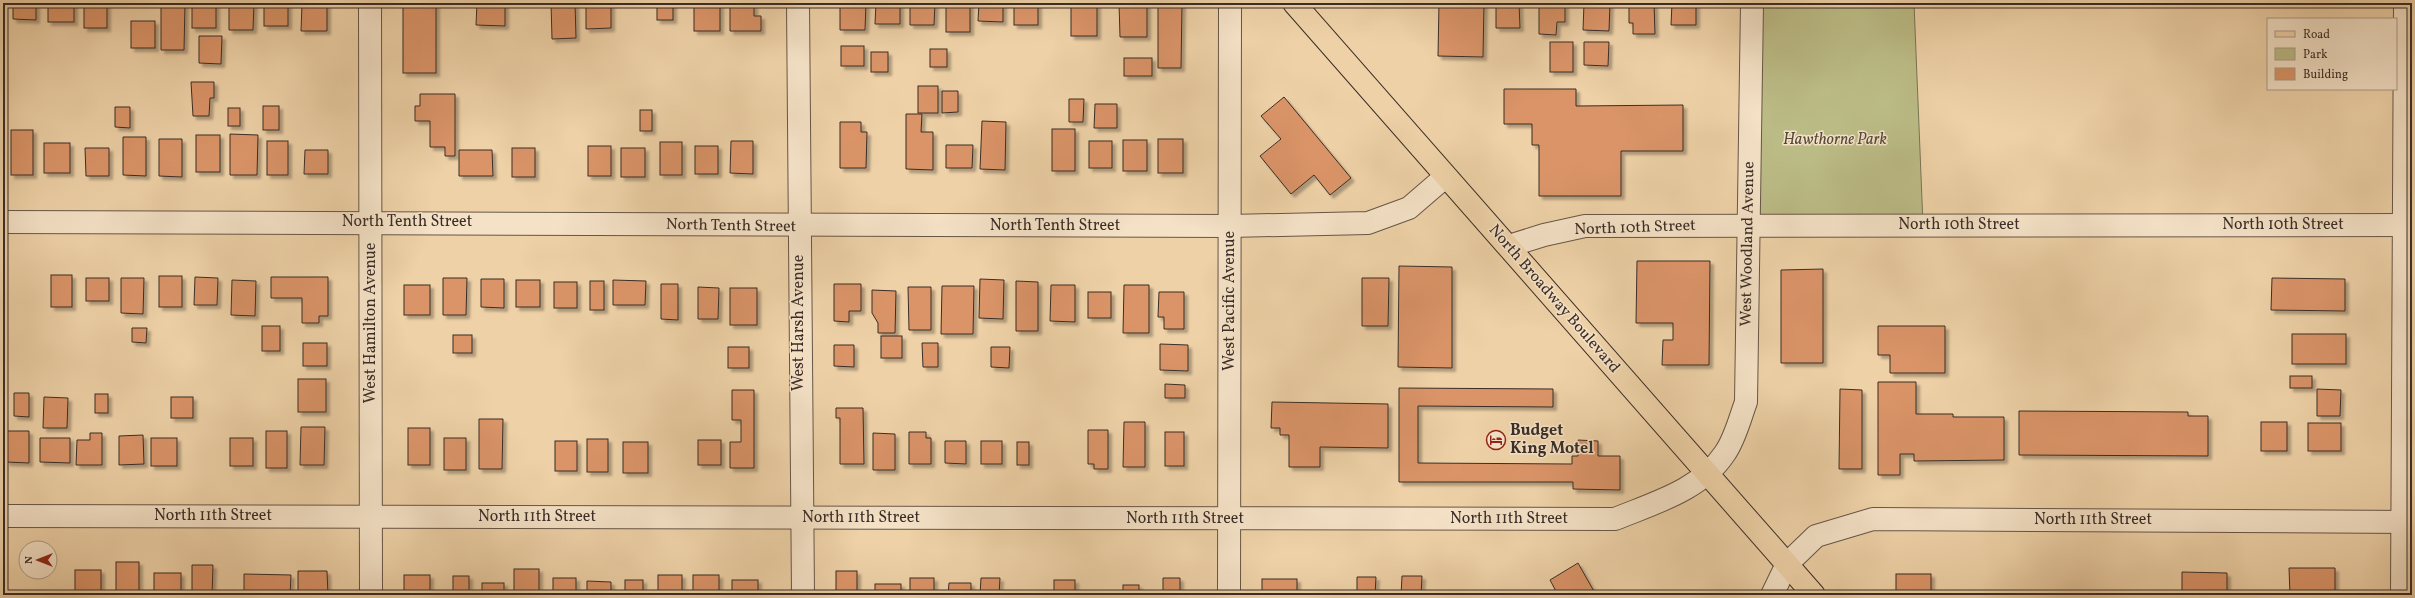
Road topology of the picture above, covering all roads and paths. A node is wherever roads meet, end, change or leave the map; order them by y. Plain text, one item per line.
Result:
1 (370, 3) edge
2 (798, 3) edge
3 (1294, 3) edge
4 (1752, 3) edge
5 (2405, 3) edge
6 (1230, 8) dead end
7 (1444, 176) junction
8 (3, 222) edge
9 (370, 222) junction
10 (2408, 224) edge
11 (799, 226) junction
12 (1230, 226) junction
13 (1748, 226) junction
14 (1509, 246) junction
15 (1707, 474) junction
16 (3, 516) edge
17 (371, 517) junction
18 (801, 518) junction
19 (1229, 519) junction
20 (2407, 522) edge
21 (1788, 564) junction
22 (371, 595) edge
23 (803, 595) edge
24 (1229, 595) edge
25 (1772, 595) edge
26 (1814, 595) edge
27 (2402, 595) edge

1 - 9 street, West Hamilton Avenue
2 - 11 street, West Harsh Avenue
3 - 7 main road, North Broadway Boulevard
4 - 13 street, West Woodland Avenue
5 - 10 street
6 - 12 street, West Pacific Avenue
7 - 12 street, North Tenth Street
7 - 14 main road, North Broadway Boulevard
8 - 9 street, North Tenth Street
9 - 11 street, North Tenth Street
9 - 17 street, West Hamilton Avenue
10 - 13 street, North 10th Street
10 - 20 street
11 - 12 street, North Tenth Street
11 - 18 street, West Harsh Avenue
12 - 19 street, West Pacific Avenue
13 - 14 street, North 10th Street
13 - 15 street, West Woodland Avenue
14 - 15 main road, North Broadway Boulevard
15 - 19 street, North 11th Street
15 - 21 main road, North Broadway Boulevard
16 - 17 street, North 11th Street
17 - 18 street, North 11th Street
17 - 22 street, West Hamilton Avenue
18 - 19 street, North 11th Street
18 - 23 street, West Harsh Avenue
19 - 24 street, West Pacific Avenue
20 - 21 street, North 11th Street
20 - 27 street
21 - 25 street
21 - 26 main road, North Broadway Boulevard

